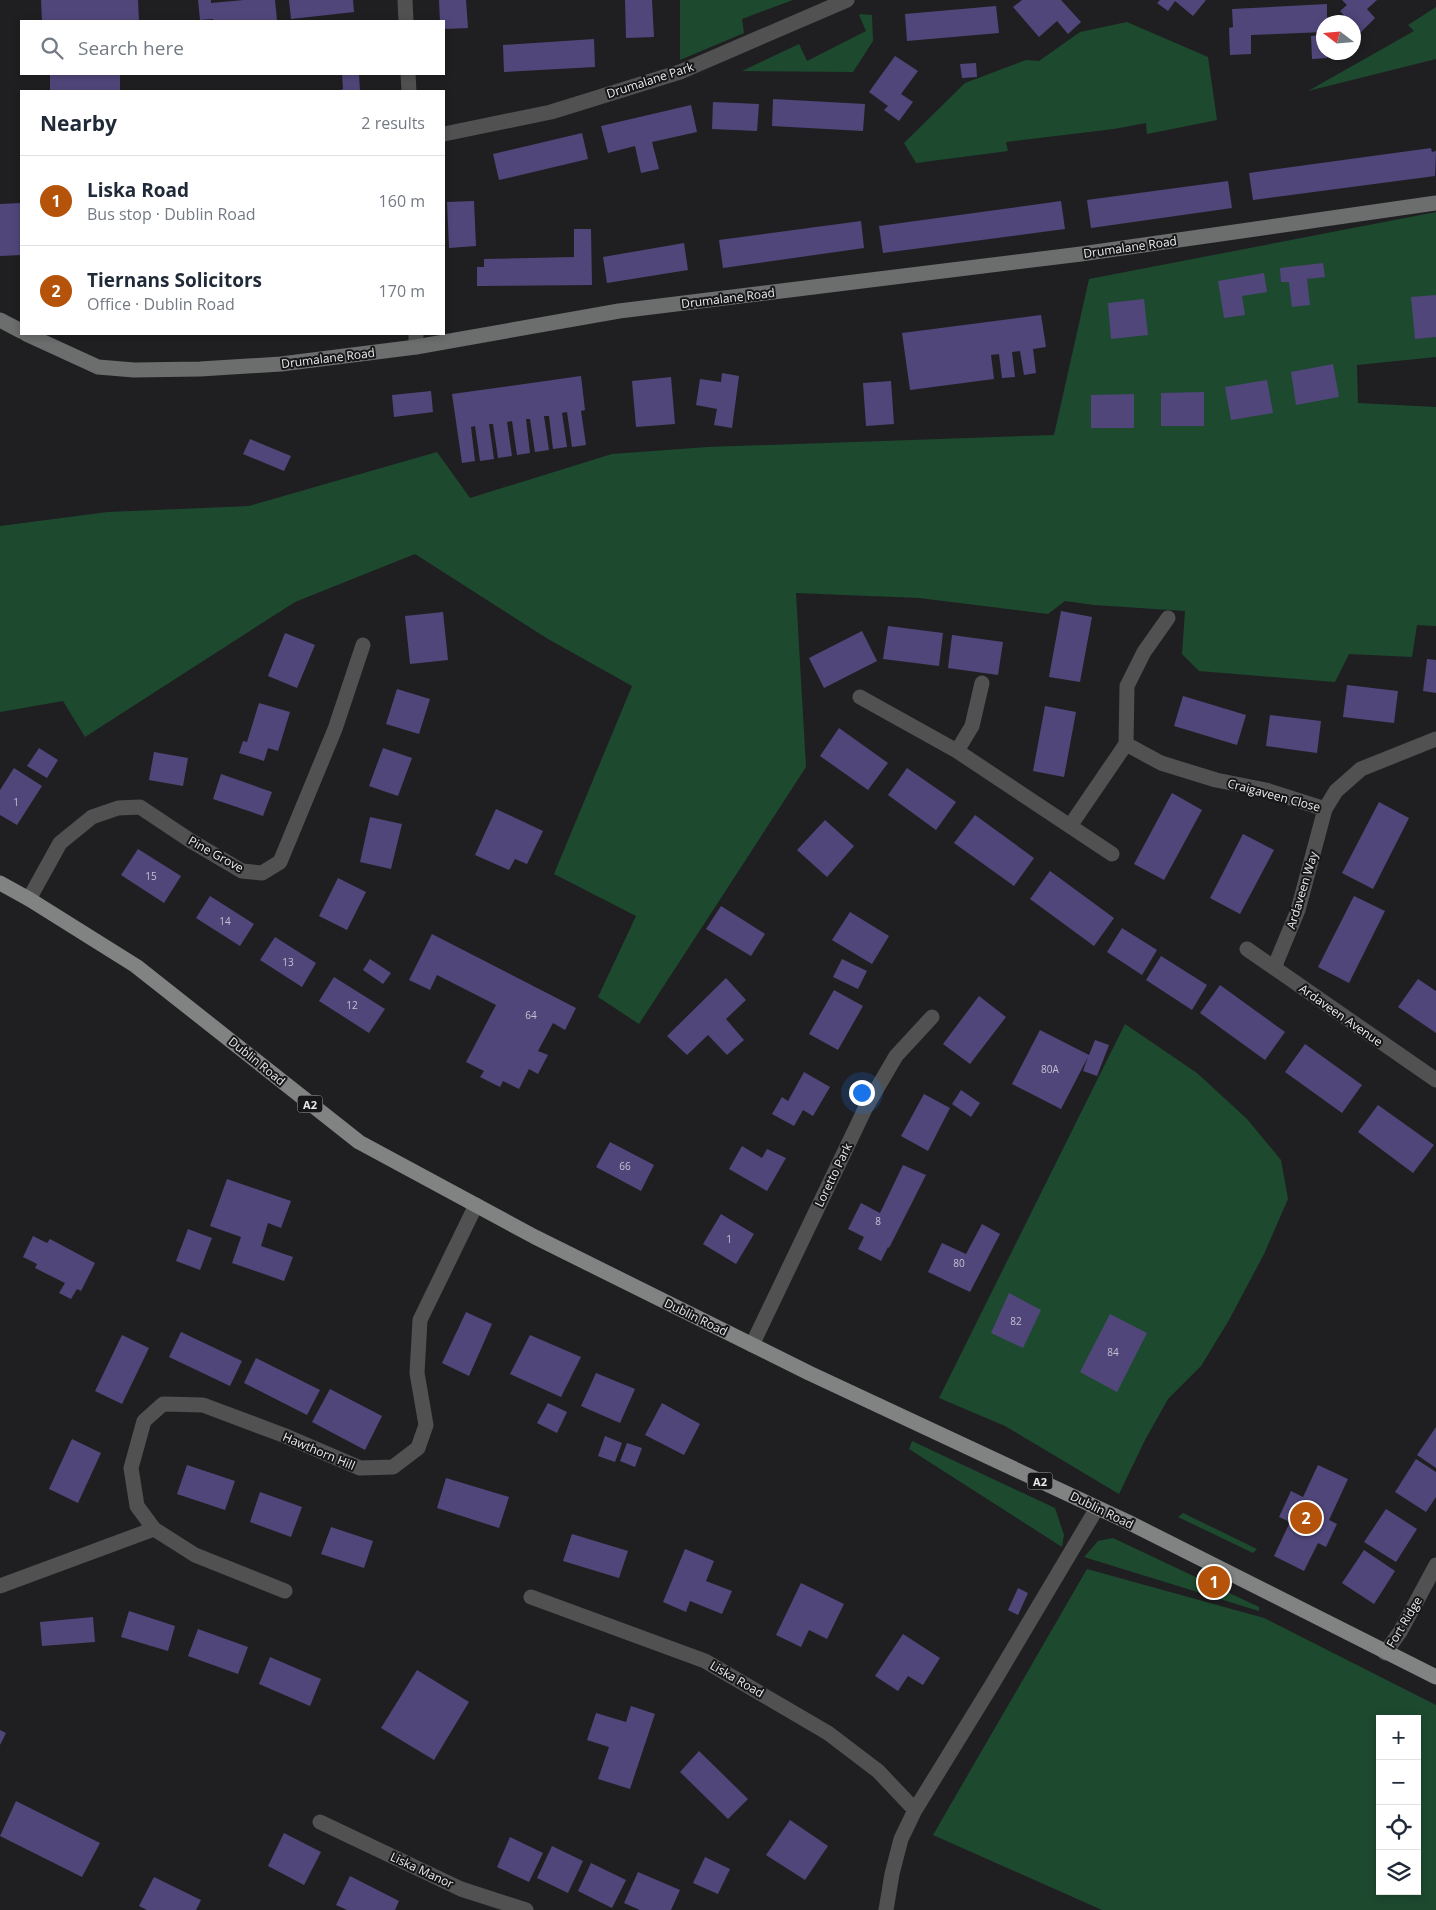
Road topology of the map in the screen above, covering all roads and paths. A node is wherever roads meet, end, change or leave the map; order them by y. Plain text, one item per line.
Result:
1 (405, 0) edge
2 (847, 0) edge
3 (406, 20) edge
4 (408, 75) edge
5 (409, 90) edge
6 (445, 134) edge
7 (1436, 203) edge
8 (0, 320) edge
9 (20, 330) edge
10 (28, 335) edge
11 (416, 340) edge
12 (1168, 618) dead end
13 (362, 645) dead end
14 (982, 683) dead end
15 (860, 697) dead end
16 (1436, 739) edge
17 (1126, 744) junction
18 (957, 750) junction
19 (1325, 810) junction
20 (1070, 826) junction
21 (1112, 854) dead end
22 (0, 884) edge
23 (29, 900) junction
24 (1247, 949) dead end
25 (1274, 968) junction
26 (932, 1017) dead end
27 (1436, 1080) edge
28 (476, 1205) junction
29 (752, 1345) junction
30 (1097, 1508) junction
31 (154, 1528) junction
32 (1436, 1565) edge
33 (0, 1586) edge
34 (285, 1591) dead end
35 (531, 1597) dead end
36 (1386, 1653) junction
37 (1436, 1677) edge
38 (915, 1810) junction
39 (320, 1822) dead end
40 (526, 1910) edge
41 (886, 1910) edge

1 - 3 street
2 - 6 street, Drumalane Park
4 - 5 street
7 - 11 main road, Drumalane Road
8 - 9 main road
10 - 11 main road, Drumalane Road
12 - 17 street
13 - 23 street, Pine Grove
14 - 18 street
15 - 18 street
16 - 19 street, Craigaveen Close
17 - 19 street, Craigaveen Close
17 - 20 street
18 - 20 street
19 - 25 street, Ardaveen Way
20 - 21 street
22 - 23 main road, Dublin Road / A2
23 - 28 main road, Dublin Road / A2
24 - 25 street, Ardaveen Avenue
25 - 27 street, Ardaveen Avenue
26 - 29 street, Loretto Park
28 - 29 main road, Dublin Road / A2
28 - 31 street, Hawthorn Hill
29 - 30 main road, Dublin Road / A2
30 - 36 main road, Dublin Road / A2
30 - 38 street
31 - 33 street
31 - 34 street, Hawthorn Hill
32 - 36 street, Fort Ridge
35 - 38 street, Liska Road
36 - 37 main road, Dublin Road / A2
38 - 41 street
39 - 40 street, Liska Manor

